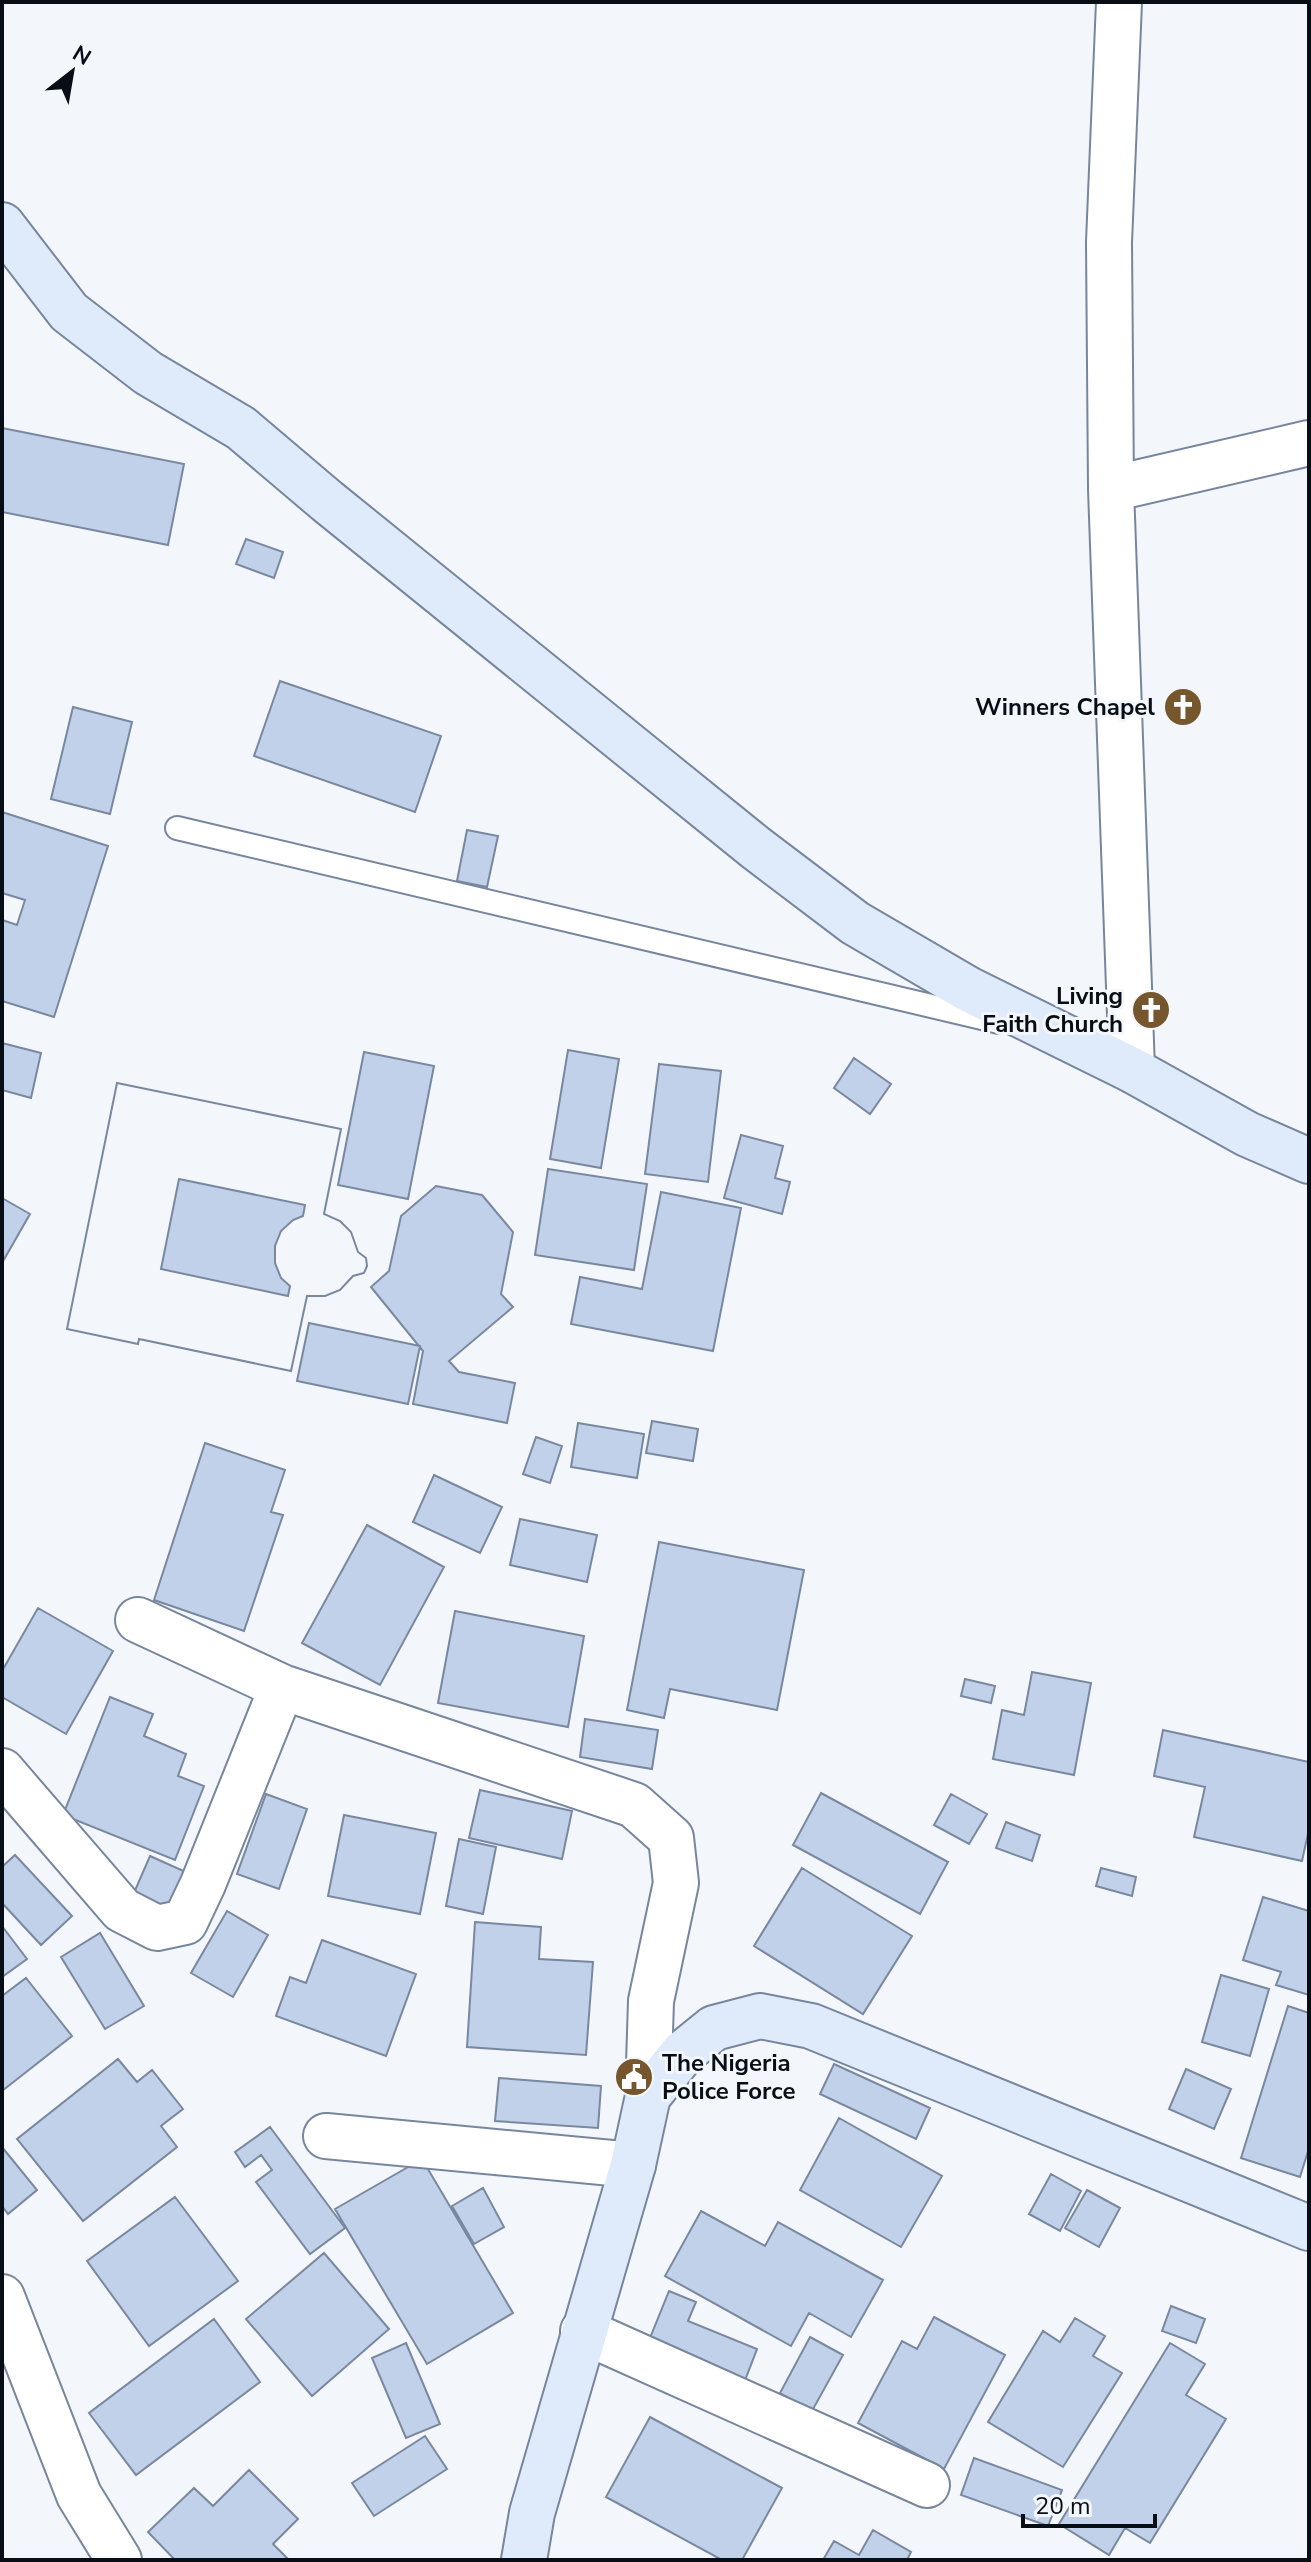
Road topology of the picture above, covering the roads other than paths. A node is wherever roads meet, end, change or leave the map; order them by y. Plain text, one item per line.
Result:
1 (1119, 2) edge
2 (2, 225) edge
3 (1309, 443) edge
4 (1111, 489) junction
5 (177, 828) dead end
6 (1066, 1038) junction
7 (1132, 1070) junction
8 (1309, 1161) edge
9 (138, 1620) dead end
10 (282, 1687) junction
11 (2, 1771) edge
12 (648, 2096) junction
13 (326, 2136) dead end
14 (633, 2165) junction
15 (1309, 2228) edge
16 (2, 2297) edge
17 (583, 2331) junction
18 (927, 2485) dead end
19 (119, 2560) edge
20 (524, 2560) edge

1 - 4 street
2 - 6 street
3 - 4 street
4 - 7 street
5 - 6 lane
6 - 7 street
7 - 8 street
9 - 10 street
10 - 11 street
10 - 12 street
12 - 14 street
12 - 15 street
13 - 14 street
14 - 17 street
16 - 19 street
17 - 18 street
17 - 20 street

